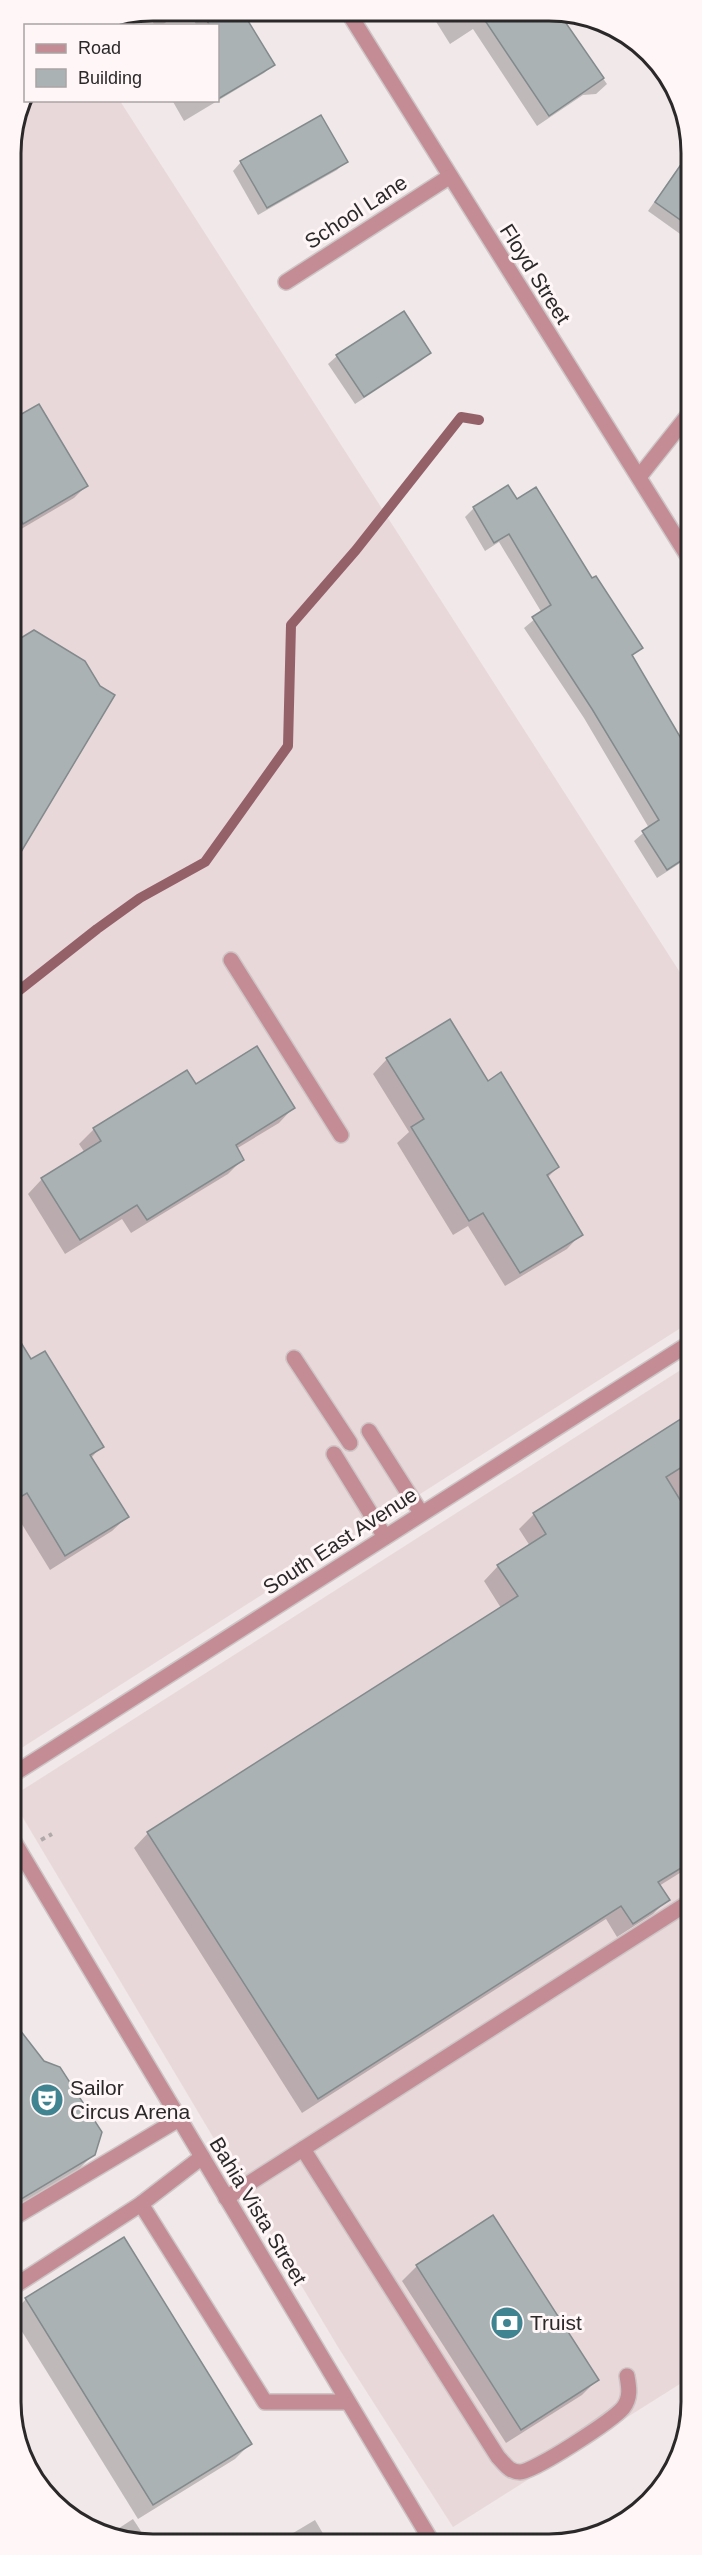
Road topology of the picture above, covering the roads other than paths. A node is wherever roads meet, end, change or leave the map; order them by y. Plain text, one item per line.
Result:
1 (354, 21) edge
2 (449, 177) junction
3 (286, 282) dead end
4 (681, 424) edge
5 (639, 477) junction
6 (681, 545) edge
7 (231, 960) dead end
8 (341, 1135) dead end
9 (681, 1349) edge
10 (294, 1358) dead end
11 (369, 1431) dead end
12 (350, 1443) dead end
13 (334, 1454) dead end
14 (421, 1513) junction
15 (386, 1537) junction
16 (21, 1769) edge
17 (21, 1853) edge
18 (681, 1912) edge
19 (179, 2119) junction
20 (303, 2149) junction
21 (202, 2157) junction
22 (226, 2198) junction
23 (141, 2204) junction
24 (21, 2213) edge
25 (21, 2282) edge
26 (627, 2376) dead end
27 (347, 2402) junction
28 (427, 2534) edge

1 - 2 street, Floyd Street
2 - 3 street, School Lane
2 - 5 street, Floyd Street
4 - 5 street
5 - 6 street, Floyd Street
7 - 8 street
9 - 14 street, South East Avenue
10 - 12 street
11 - 14 street
13 - 15 street
14 - 15 street, South East Avenue
15 - 16 street, South East Avenue
17 - 19 street, Bahia Vista Street
18 - 20 street
19 - 21 street, Bahia Vista Street
19 - 24 street
20 - 22 street
20 - 26 street
21 - 22 street, Bahia Vista Street
21 - 23 street
22 - 27 street, Bahia Vista Street
23 - 25 street
23 - 27 street
27 - 28 street, Bahia Vista Street

